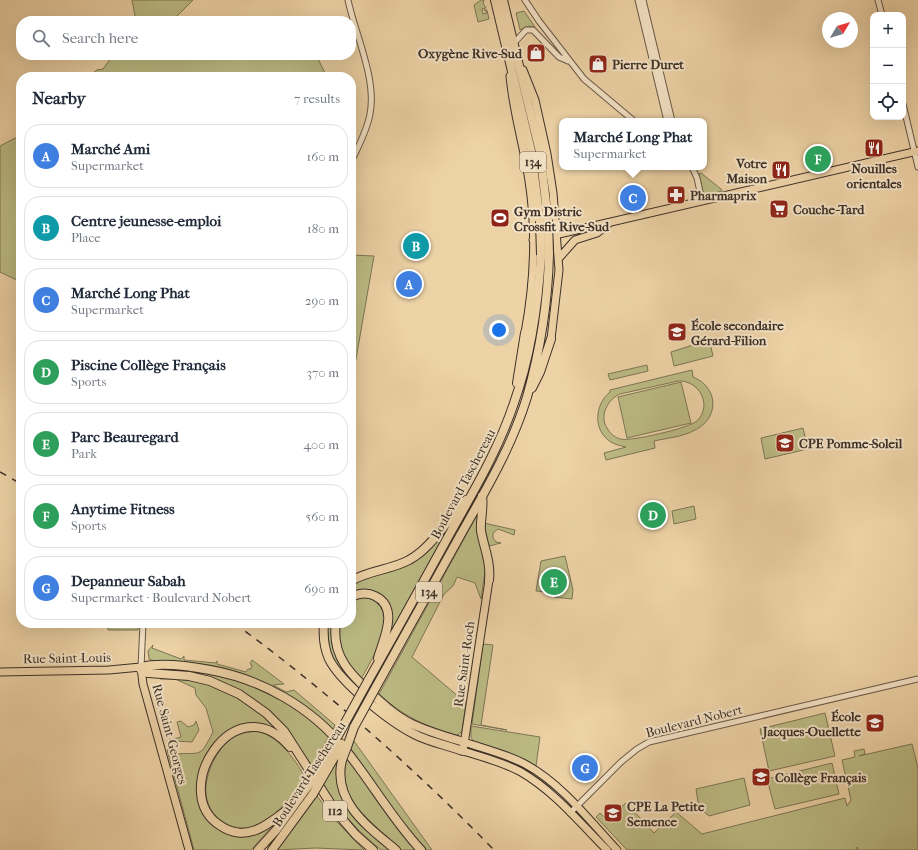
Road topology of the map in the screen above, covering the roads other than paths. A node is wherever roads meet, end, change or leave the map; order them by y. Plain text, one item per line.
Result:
1 (348, 0) edge
2 (495, 0) edge
3 (503, 0) edge
4 (525, 0) edge
5 (638, 0) edge
6 (642, 0) edge
7 (878, 0) edge
8 (881, 12) edge
9 (352, 16) edge
10 (356, 28) edge
11 (514, 43) junction
12 (514, 59) junction
13 (568, 61) junction
14 (906, 115) edge
15 (630, 118) edge
16 (666, 118) edge
17 (671, 118) edge
18 (356, 151) edge
19 (916, 152) edge
20 (918, 167) edge
21 (693, 170) edge
22 (702, 201) junction
23 (544, 222) junction
24 (610, 222) junction
25 (557, 235) junction
26 (533, 240) junction
27 (541, 254) junction
28 (559, 256) junction
29 (526, 333) joint
30 (550, 339) joint
31 (526, 397) junction
32 (514, 403) junction
33 (474, 490) junction
34 (482, 496) junction
35 (356, 579) edge
36 (489, 580) joint
37 (356, 596) edge
38 (142, 628) edge
39 (324, 628) edge
40 (336, 628) edge
41 (138, 668) junction
42 (374, 671) junction
43 (0, 672) edge
44 (918, 679) edge
45 (354, 727) junction
46 (464, 742) junction
47 (463, 751) junction
48 (305, 765) junction
49 (294, 805) junction
50 (576, 807) junction
51 (570, 813) junction
52 (189, 850) edge
53 (258, 850) edge
54 (272, 850) edge
55 (373, 850) edge
56 (396, 850) edge
57 (421, 850) edge
58 (607, 850) edge
59 (617, 850) edge

1 - 9 street
2 - 12 highway, Boulevard Taschereau / 134
3 - 11 highway, Boulevard Taschereau / 134
4 - 13 street
5 - 16 street
6 - 17 street
7 - 8 street
10 - 18 street
11 - 12 highway, Boulevard Taschereau / 134
11 - 13 street
12 - 23 highway, Boulevard Taschereau / 134
12 - 23 main road, Boulevard Taschereau
13 - 15 street
14 - 19 street
19 - 20 street
19 - 22 main road
21 - 22 street
22 - 24 main road
23 - 25 main road, Boulevard Taschereau
23 - 26 main road, Boulevard Taschereau
23 - 27 highway, Boulevard Taschereau / 134, bridge
24 - 25 main road
24 - 28 main road
25 - 26 main road
25 - 28 main road, Boulevard Taschereau
26 - 27 main road, Boulevard Taschereau
27 - 28 main road
27 - 29 main road, Boulevard Taschereau
27 - 31 highway, Boulevard Taschereau / 134
27 - 32 highway, Boulevard Taschereau / 134
28 - 30 main road, Boulevard Taschereau
29 - 32 highway
30 - 31 highway
31 - 34 highway, Boulevard Taschereau / 134
32 - 33 highway, Boulevard Taschereau / 134
33 - 35 highway
33 - 42 highway, Boulevard Taschereau / 134
34 - 36 highway
34 - 45 highway, Boulevard Taschereau / 134, bridge
36 - 46 main road, Rue Saint-Roch
37 - 42 highway
38 - 41 street, Rue Saint-Georges
39 - 47 highway
40 - 46 highway
41 - 43 main road, Rue Saint-Louis
41 - 48 highway
41 - 52 main road, Rue Saint-Georges
41 - 57 highway
42 - 49 highway, Boulevard Taschereau / 134, bridge
44 - 50 street, Boulevard Nobert
45 - 54 highway, Boulevard Taschereau / 134, bridge
45 - 56 highway, bridge
46 - 47 main road, Rue Saint-Roch
46 - 50 main road
47 - 51 main road
48 - 49 highway
48 - 55 highway, 112
49 - 53 highway, Boulevard Taschereau / 134
50 - 51 street, Boulevard Nobert
50 - 59 main road
51 - 58 main road

